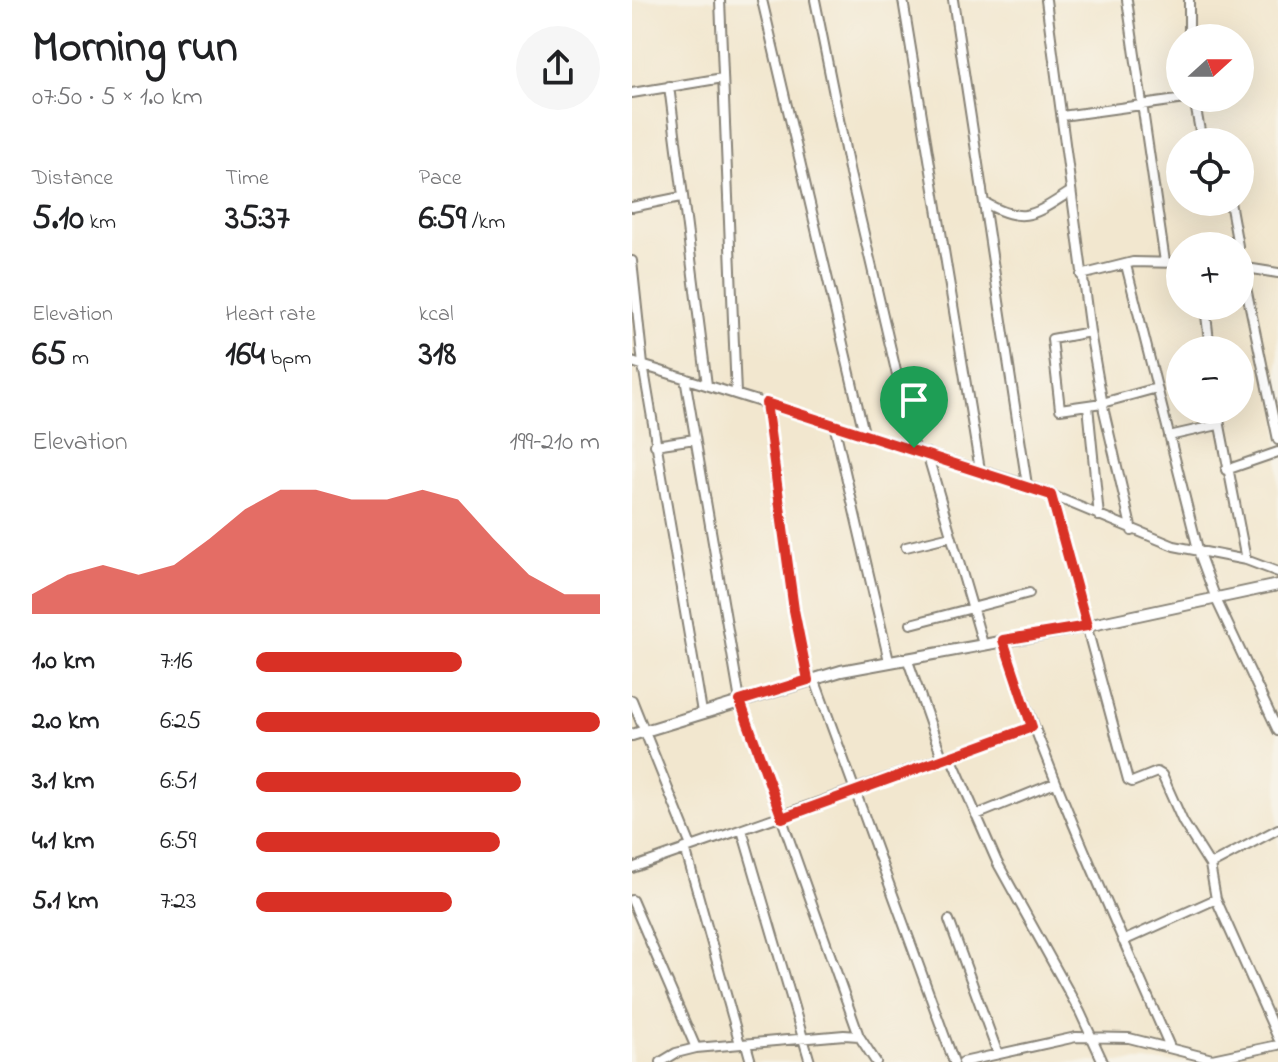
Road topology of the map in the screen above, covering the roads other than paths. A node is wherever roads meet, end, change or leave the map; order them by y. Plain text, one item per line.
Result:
1 (720, 0) edge
2 (762, 0) edge
3 (815, 0) edge
4 (903, 0) edge
5 (953, 0) edge
6 (1046, 0) edge
7 (1127, 0) edge
8 (1189, 0) edge
9 (1189, 24) edge
10 (723, 78) junction
11 (669, 86) junction
12 (632, 93) edge
13 (1166, 102) edge
14 (1143, 105) junction
15 (1062, 116) junction
16 (1070, 192) junction
17 (681, 197) junction
18 (984, 202) junction
19 (632, 207) edge
20 (632, 261) edge
21 (1165, 262) joint
22 (1126, 265) junction
23 (1254, 267) edge
24 (1278, 273) edge
25 (1081, 275) junction
26 (1252, 320) edge
27 (1090, 332) junction
28 (632, 362) edge
29 (643, 365) junction
30 (685, 378) junction
31 (707, 385) junction
32 (1157, 388) junction
33 (736, 394) junction
34 (766, 403) junction
35 (1102, 403) junction
36 (1088, 406) junction
37 (834, 424) junction
38 (1218, 425) joint
39 (864, 433) junction
40 (1169, 436) junction
41 (695, 439) junction
42 (1278, 439) edge
43 (655, 445) junction
44 (914, 448) junction
45 (1278, 452) edge
46 (927, 453) junction
47 (980, 470) junction
48 (1226, 470) junction
49 (1027, 485) junction
50 (1051, 495) junction
51 (1099, 516) junction
52 (1132, 531) junction
53 (951, 536) junction
54 (906, 547) dead end
55 (1199, 553) junction
56 (1246, 560) junction
57 (1278, 572) edge
58 (1278, 585) edge
59 (1029, 593) dead end
60 (1216, 599) junction
61 (972, 608) junction
62 (911, 624) dead end
63 (1087, 626) junction
64 (1003, 640) junction
65 (983, 644) junction
66 (907, 658) junction
67 (889, 661) junction
68 (811, 679) junction
69 (632, 700) edge
70 (740, 701) junction
71 (702, 712) junction
72 (1032, 727) junction
73 (645, 731) junction
74 (1278, 731) edge
75 (632, 735) edge
76 (947, 758) junction
77 (1055, 783) junction
78 (853, 792) junction
79 (976, 815) junction
80 (782, 818) junction
81 (1278, 829) edge
82 (742, 830) junction
83 (688, 847) junction
84 (1210, 865) junction
85 (632, 868) edge
86 (1216, 899) junction
87 (632, 900) edge
88 (949, 920) dead end
89 (1123, 941) junction
90 (859, 1036) junction
91 (1092, 1036) junction
92 (801, 1037) junction
93 (1278, 1038) edge
94 (743, 1044) junction
95 (1278, 1045) edge
96 (1170, 1047) junction
97 (696, 1048) junction
98 (1005, 1056) edge
99 (1249, 1058) edge
100 (1191, 1059) edge
101 (661, 1062) edge
102 (751, 1062) edge
103 (810, 1062) edge
104 (876, 1062) edge
105 (954, 1062) edge
106 (963, 1062) edge
107 (1103, 1062) edge

1 - 10 street
2 - 39 street
3 - 44 street
4 - 47 street
5 - 18 street
6 - 15 street
7 - 14 street
8 - 9 street
10 - 11 street
10 - 33 street
11 - 12 street
11 - 17 street
13 - 14 street
14 - 15 street
14 - 21 street
15 - 16 street
16 - 18 street
16 - 25 street
17 - 19 street
17 - 31 street
18 - 49 street
20 - 29 street
21 - 22 street
22 - 25 street
22 - 32 street
23 - 24 street
25 - 27 street
26 - 42 street
27 - 35 street
27 - 36 street
28 - 29 street
29 - 30 street
29 - 43 street
30 - 31 street
30 - 41 street
31 - 33 street
32 - 35 street
32 - 40 street
33 - 34 street
34 - 37 street
34 - 68 street
35 - 36 street
35 - 52 street
36 - 51 street
37 - 39 street
37 - 67 street
38 - 40 street
38 - 48 street
39 - 44 street
40 - 55 street
41 - 43 street
41 - 70 street
43 - 71 street
44 - 46 street
45 - 48 street
46 - 47 street
46 - 53 street
47 - 49 street
48 - 56 street
49 - 50 street
50 - 51 street
50 - 63 street
51 - 52 street
52 - 55 street
53 - 54 street
53 - 61 street
55 - 56 street
55 - 60 street
56 - 57 street
58 - 60 street
59 - 61 street
60 - 63 street
60 - 74 street
61 - 62 street
61 - 65 street
63 - 64 street
63 - 84 street
64 - 65 street
64 - 72 street
65 - 66 street
66 - 67 street
66 - 76 street
67 - 68 street
68 - 70 street
68 - 78 street
69 - 73 street
70 - 71 street
70 - 80 street
71 - 73 street
72 - 76 street
72 - 77 street
73 - 75 street
73 - 83 street
76 - 78 street
76 - 79 street
77 - 79 street
77 - 89 street
78 - 80 street
78 - 105 street
79 - 91 street
80 - 82 street
80 - 90 street
81 - 84 street
82 - 83 street
82 - 92 street
83 - 85 street
83 - 94 street
84 - 86 street
86 - 89 street
86 - 93 street
87 - 97 street
88 - 98 street
89 - 96 street
90 - 92 street
90 - 104 street
91 - 96 street
91 - 98 street
91 - 107 street
92 - 94 street
92 - 103 street
94 - 97 street
94 - 102 street
95 - 99 street
96 - 100 street
97 - 101 street
98 - 106 street
99 - 100 street

